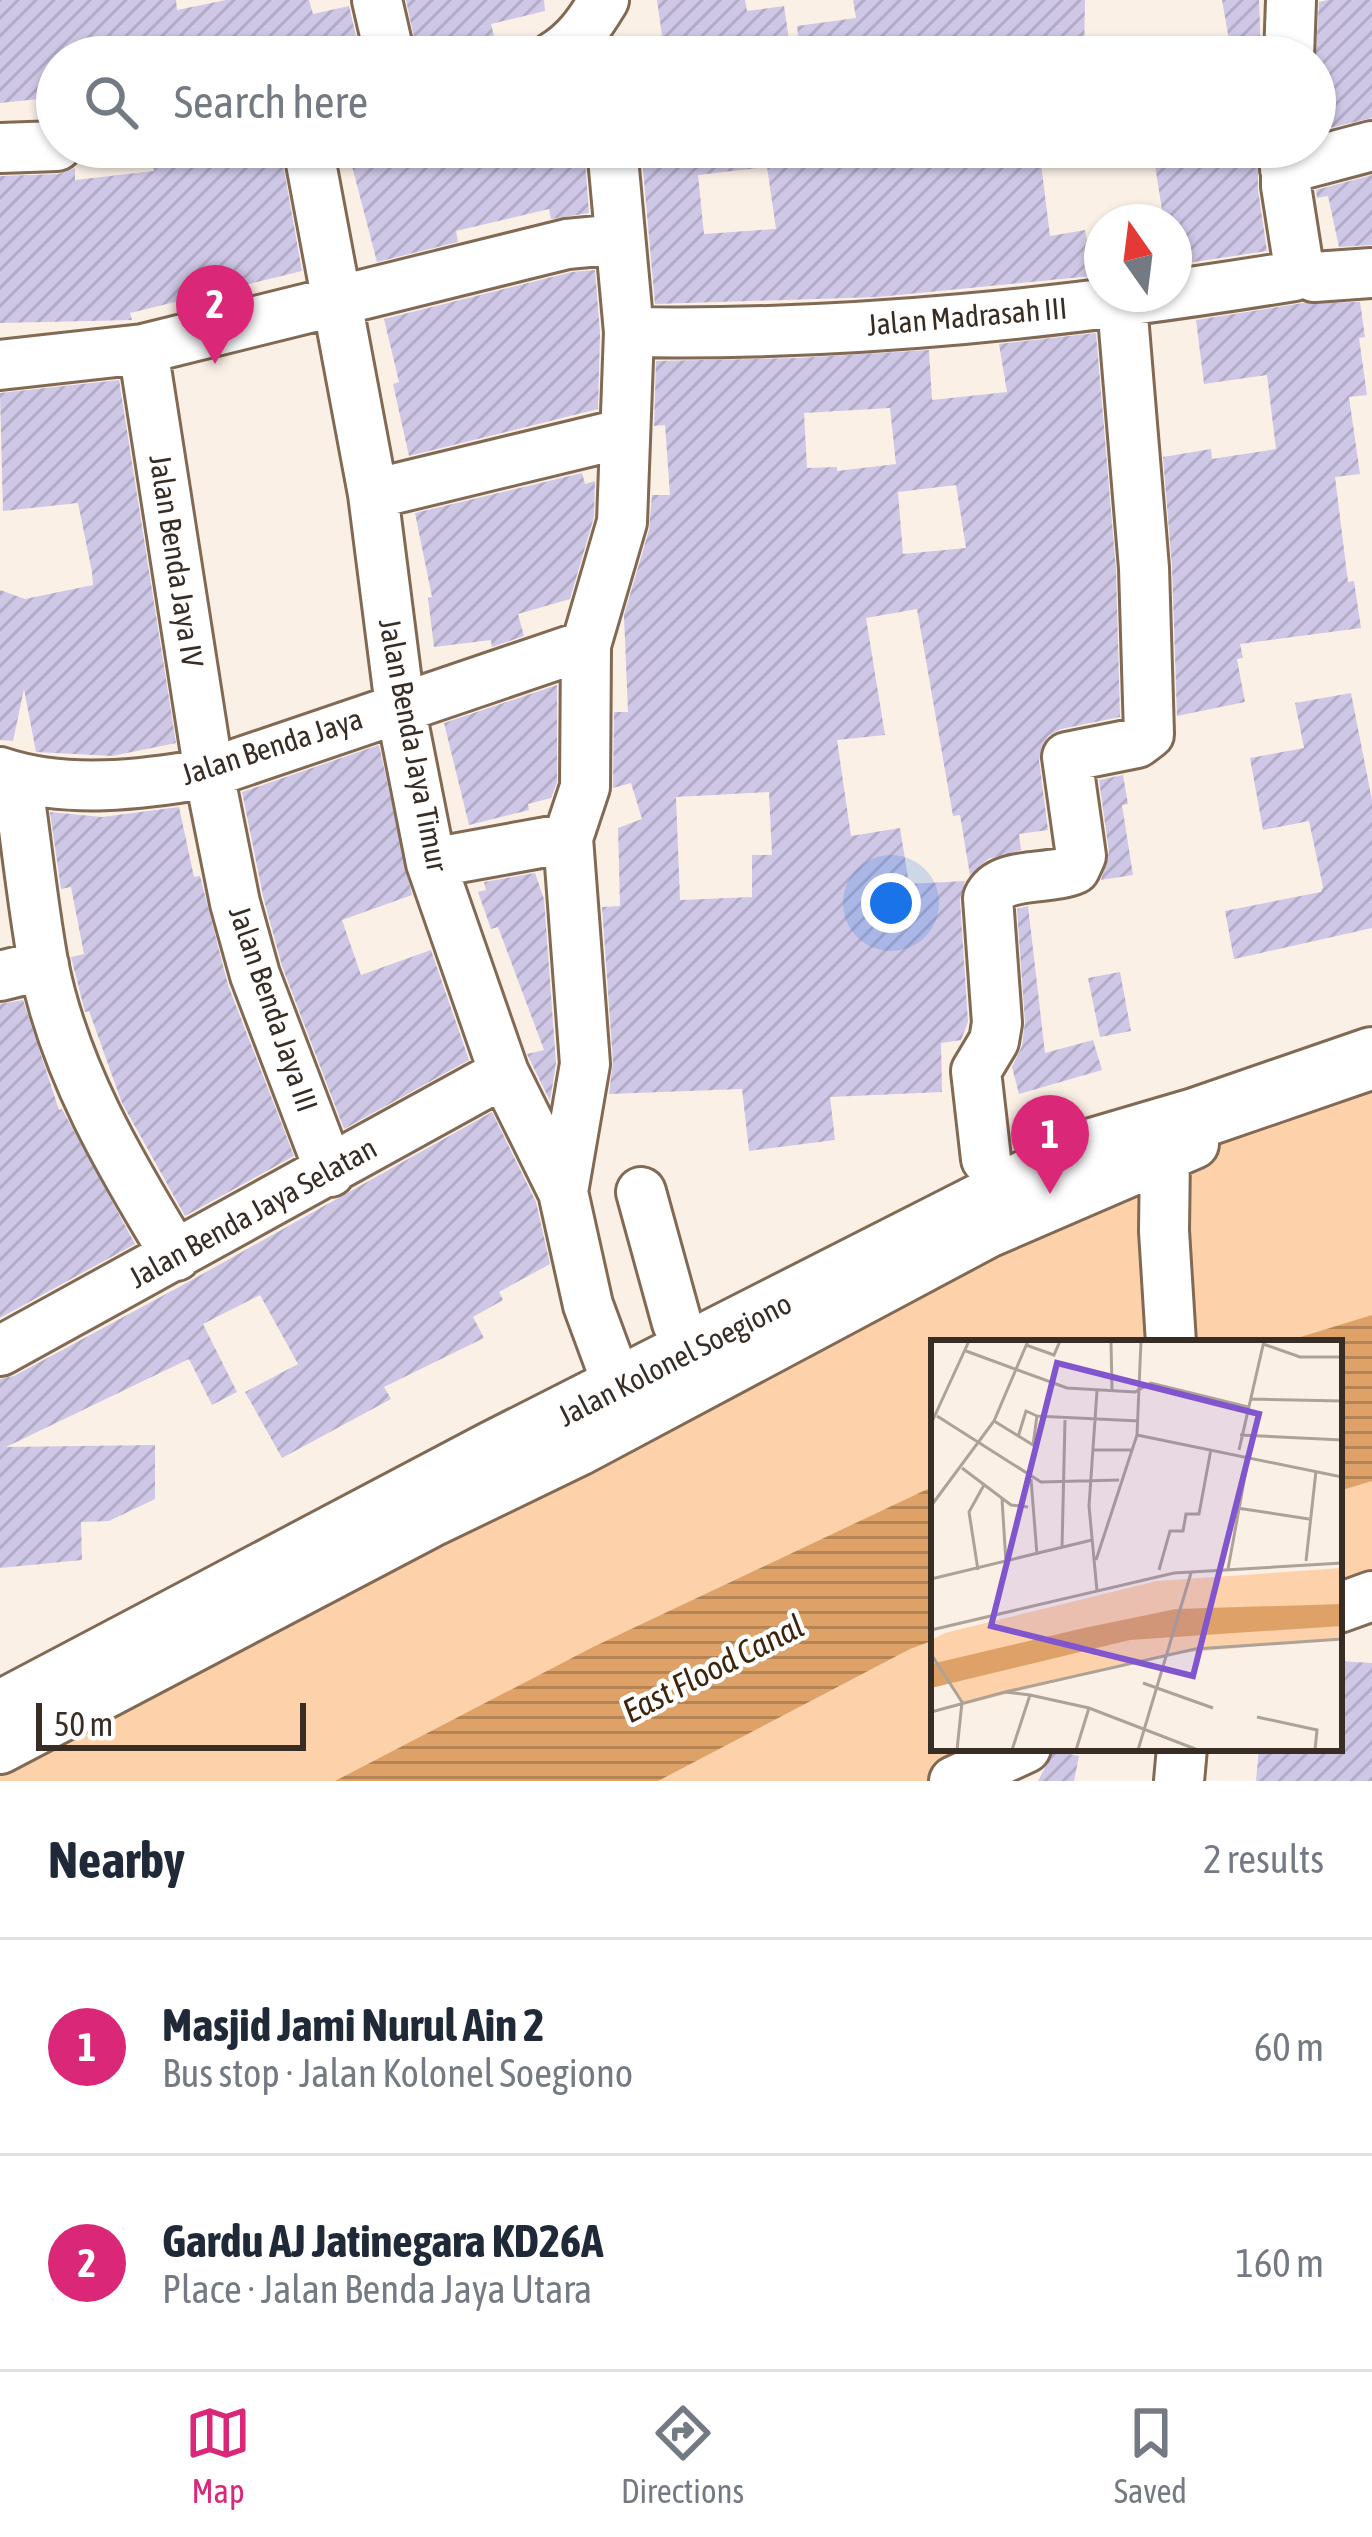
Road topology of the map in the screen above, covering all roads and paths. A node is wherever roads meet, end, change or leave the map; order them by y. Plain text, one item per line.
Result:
1 (377, 0) edge
2 (1291, 0) edge
3 (385, 36) edge
4 (1290, 36) edge
5 (1372, 146) edge
6 (36, 147) edge
7 (0, 148) edge
8 (1336, 151) edge
9 (312, 168) edge
10 (614, 168) edge
11 (1286, 168) edge
12 (620, 239) junction
13 (1304, 271) junction
14 (1372, 273) edge
15 (1192, 293) edge
16 (338, 300) junction
17 (1084, 308) edge
18 (1123, 312) edge
19 (629, 332) junction
20 (143, 349) junction
21 (0, 365) edge
22 (625, 433) junction
23 (373, 494) junction
24 (586, 645) junction
25 (400, 706) junction
26 (209, 772) junction
27 (9, 775) edge
28 (568, 838) junction
29 (431, 862) junction
30 (22, 970) edge
31 (1372, 1022) edge
32 (1372, 1058) edge
33 (504, 1073) junction
34 (1372, 1077) edge
35 (1159, 1138) junction
36 (986, 1159) junction
37 (330, 1172) junction
38 (563, 1192) junction
39 (641, 1192) dead end
40 (176, 1256) junction
41 (677, 1323) junction
42 (1171, 1340) edge
43 (0, 1352) edge
44 (613, 1372) junction
45 (1372, 1596) edge
46 (1342, 1607) edge
47 (0, 1666) edge
48 (0, 1712) edge
49 (0, 1749) edge
50 (1019, 1751) edge
51 (1182, 1751) edge
52 (954, 1781) edge
53 (1179, 1781) edge

1 - 3 street
2 - 4 street
5 - 8 street
6 - 7 street
9 - 16 street, Jalan Benda Jaya Timur
10 - 12 street
11 - 13 street
12 - 16 street
12 - 19 street
13 - 14 street, Jalan Madrasah III
13 - 15 street, Jalan Madrasah III
16 - 20 street
16 - 23 street, Jalan Benda Jaya Timur
17 - 19 street, Jalan Madrasah III
18 - 36 street
19 - 22 street
20 - 21 street
20 - 26 street, Jalan Benda Jaya IV
22 - 23 street
22 - 24 street
23 - 25 street, Jalan Benda Jaya Timur
24 - 25 street, Jalan Benda Jaya
24 - 28 street
25 - 26 street, Jalan Benda Jaya
25 - 29 street, Jalan Benda Jaya Timur
26 - 27 street, Jalan Benda Jaya
26 - 37 street, Jalan Benda Jaya III
27 - 30 street
28 - 29 street
28 - 38 street
29 - 33 street, Jalan Benda Jaya Timur
30 - 40 street
31 - 36 main road, Jalan Kolonel Soegiono
32 - 35 main road, Jalan Kolonel Soegiono
33 - 37 street, Jalan Benda Jaya Selatan
33 - 38 street, Jalan Benda Jaya Timur
34 - 35 street
35 - 42 street
35 - 44 main road, Jalan Kolonel Soegiono
35 - 49 street
36 - 41 main road, Jalan Kolonel Soegiono
37 - 40 street, Jalan Benda Jaya Selatan
38 - 44 street, Jalan Benda Jaya Timur
39 - 41 street
40 - 43 street, Jalan Benda Jaya Selatan
41 - 44 main road, Jalan Kolonel Soegiono
44 - 47 main road, Jalan Kolonel Soegiono
44 - 48 main road, Jalan Kolonel Soegiono
45 - 46 street
50 - 52 street
51 - 53 street

